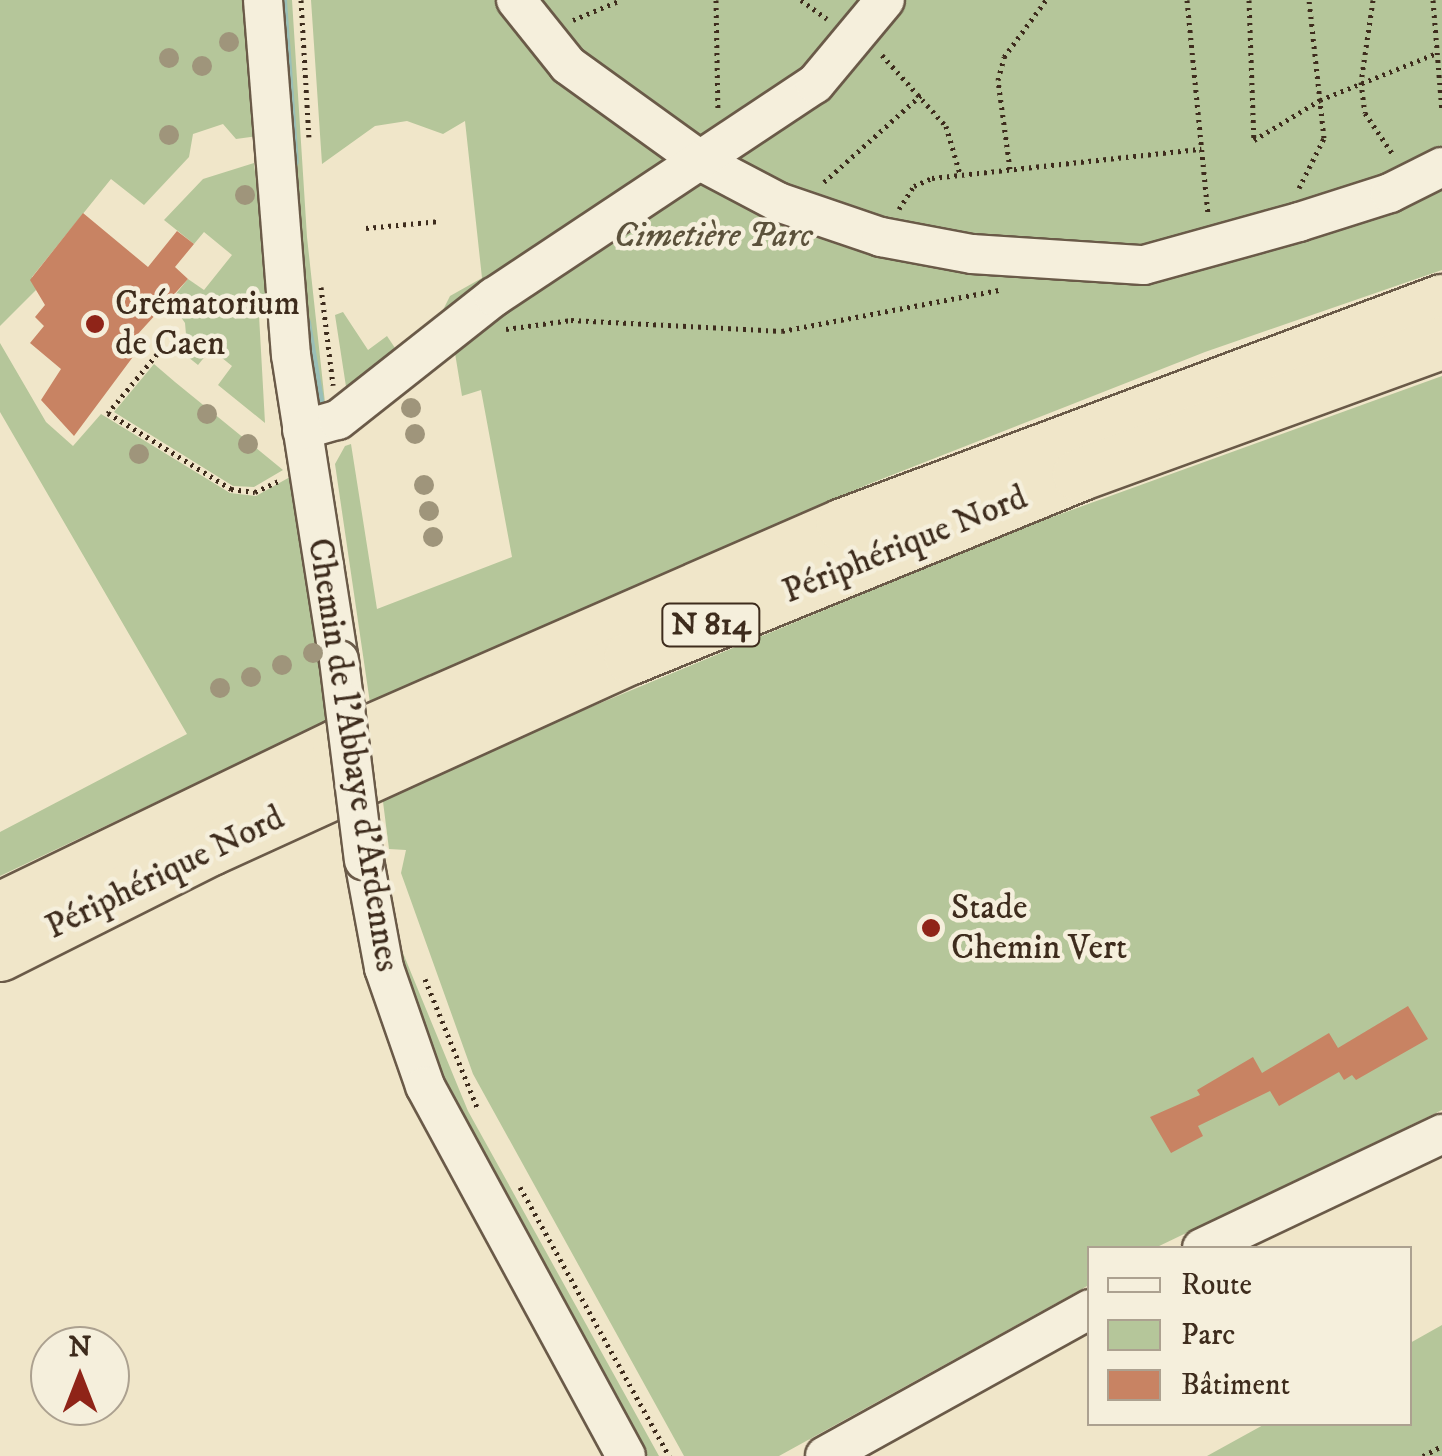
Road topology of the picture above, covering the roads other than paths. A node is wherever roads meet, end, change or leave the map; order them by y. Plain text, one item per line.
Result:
1 (263, 0) edge
2 (885, 0) edge
3 (526, 14) edge
4 (712, 158) junction
5 (1430, 173) edge
6 (1442, 302) edge
7 (1442, 343) edge
8 (302, 430) junction
9 (0, 909) edge
10 (0, 955) edge
11 (1442, 1134) edge
12 (1206, 1246) edge
13 (1087, 1311) edge
14 (626, 1456) edge
15 (825, 1456) edge

1 - 8 street, Chemin de l'Abbaye d'Ardennes
2 - 4 street
3 - 4 street
4 - 5 street
4 - 8 street
6 - 9 highway, Périphérique Nord / N 814
7 - 10 highway, Périphérique Nord / N 814
8 - 14 street, Chemin de l'Abbaye d'Ardennes, bridge
11 - 12 street
13 - 15 street

